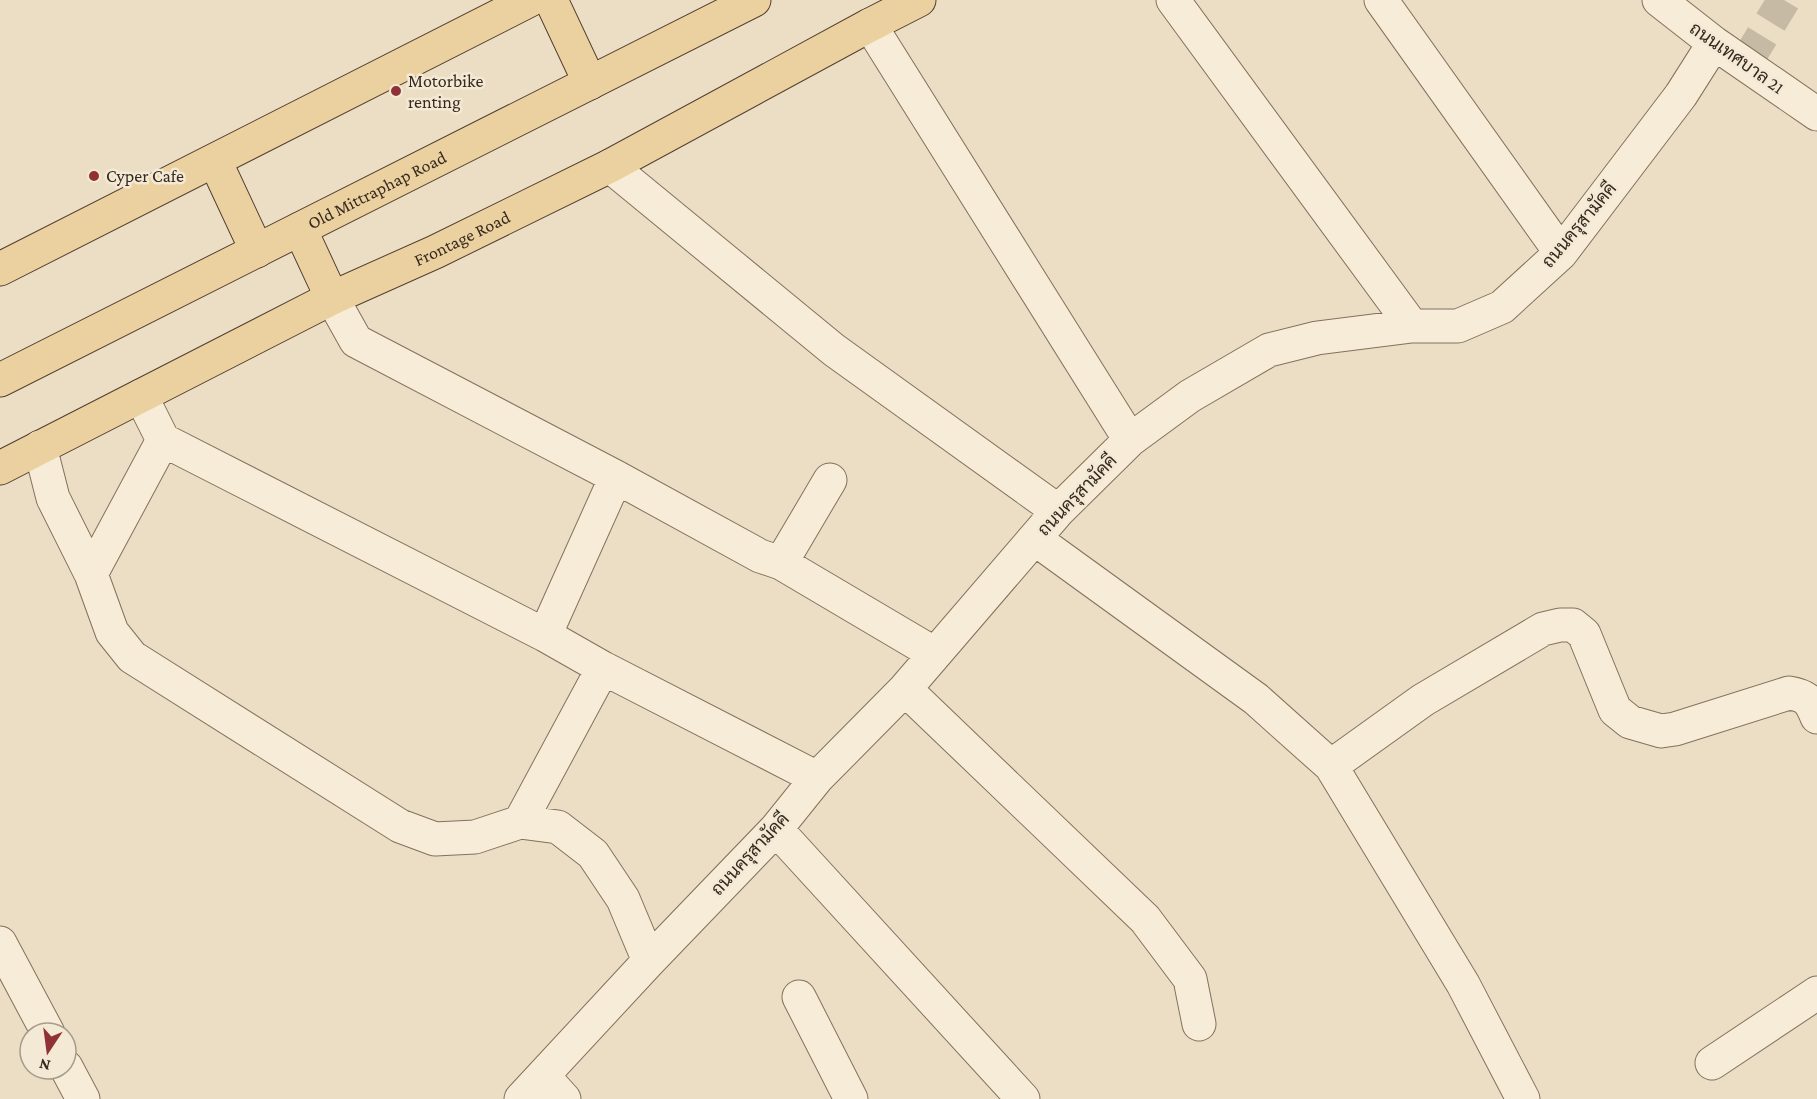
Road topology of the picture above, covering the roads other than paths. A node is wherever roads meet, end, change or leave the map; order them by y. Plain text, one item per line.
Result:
1 (530, 0) edge
2 (551, 0) edge
3 (754, 0) edge
4 (919, 0) edge
5 (1173, 0) edge
6 (1381, 0) edge
7 (1659, 0) edge
8 (870, 25) junction
9 (1714, 43) junction
10 (590, 83) junction
11 (1817, 114) edge
12 (215, 161) junction
13 (610, 166) junction
14 (300, 230) junction
15 (257, 251) junction
16 (1561, 253) junction
17 (0, 270) edge
18 (332, 298) junction
19 (1412, 326) junction
20 (0, 380) edge
21 (141, 396) junction
22 (162, 440) junction
23 (1130, 440) junction
24 (40, 447) junction
25 (0, 468) edge
26 (616, 477) junction
27 (830, 480) dead end
28 (1058, 511) junction
29 (1035, 538) junction
30 (781, 563) junction
31 (91, 574) junction
32 (545, 635) junction
33 (935, 654) junction
34 (603, 668) junction
35 (905, 689) junction
36 (1817, 717) edge
37 (1331, 766) junction
38 (817, 778) junction
39 (520, 822) junction
40 (776, 829) junction
41 (0, 943) edge
42 (649, 961) junction
43 (1817, 993) edge
44 (800, 997) dead end
45 (42, 1021) edge
46 (1199, 1024) dead end
47 (1712, 1063) dead end
48 (73, 1081) edge
49 (543, 1091) edge
50 (83, 1099) edge
51 (851, 1099) edge
52 (1023, 1099) edge
53 (1523, 1099) edge

1 - 12 main road
2 - 10 main road
3 - 10 main road, Old Mittraphap Road
4 - 8 main road, Frontage Road
5 - 19 street
6 - 16 street
7 - 9 street, ถนนเทศบาล 21
8 - 13 main road, Frontage Road
8 - 23 street
9 - 11 street, ถนนเทศบาล 21
9 - 16 street, ถนนครุสามัคคี
10 - 14 main road, Old Mittraphap Road
12 - 15 main road
12 - 17 main road
13 - 18 main road, Frontage Road
13 - 28 street
14 - 15 main road, Old Mittraphap Road
14 - 18 main road
15 - 20 main road, Old Mittraphap Road
16 - 19 street, ถนนครุสามัคคี
18 - 21 main road, Frontage Road
18 - 26 street
19 - 23 street, ถนนครุสามัคคี
21 - 22 street
21 - 24 main road, Frontage Road
22 - 31 street
22 - 32 street
23 - 28 street, ถนนครุสามัคคี
24 - 25 main road, Frontage Road
24 - 31 street
26 - 30 street
26 - 32 street
27 - 30 street
28 - 29 street, ถนนครุสามัคคี
29 - 33 street, ถนนครุสามัคคี
29 - 37 street
30 - 33 street
31 - 39 street
32 - 34 street
33 - 35 street, ถนนครุสามัคคี
34 - 38 street
34 - 39 street
35 - 38 street, ถนนครุสามัคคี
35 - 46 street
36 - 37 street
37 - 53 street
38 - 40 street, ถนนครุสามัคคี
39 - 42 street
40 - 42 street, ถนนครุสามัคคี
40 - 52 street
41 - 45 street
42 - 49 street, ถนนครุสามัคคี
43 - 47 street
44 - 51 street
48 - 50 street

